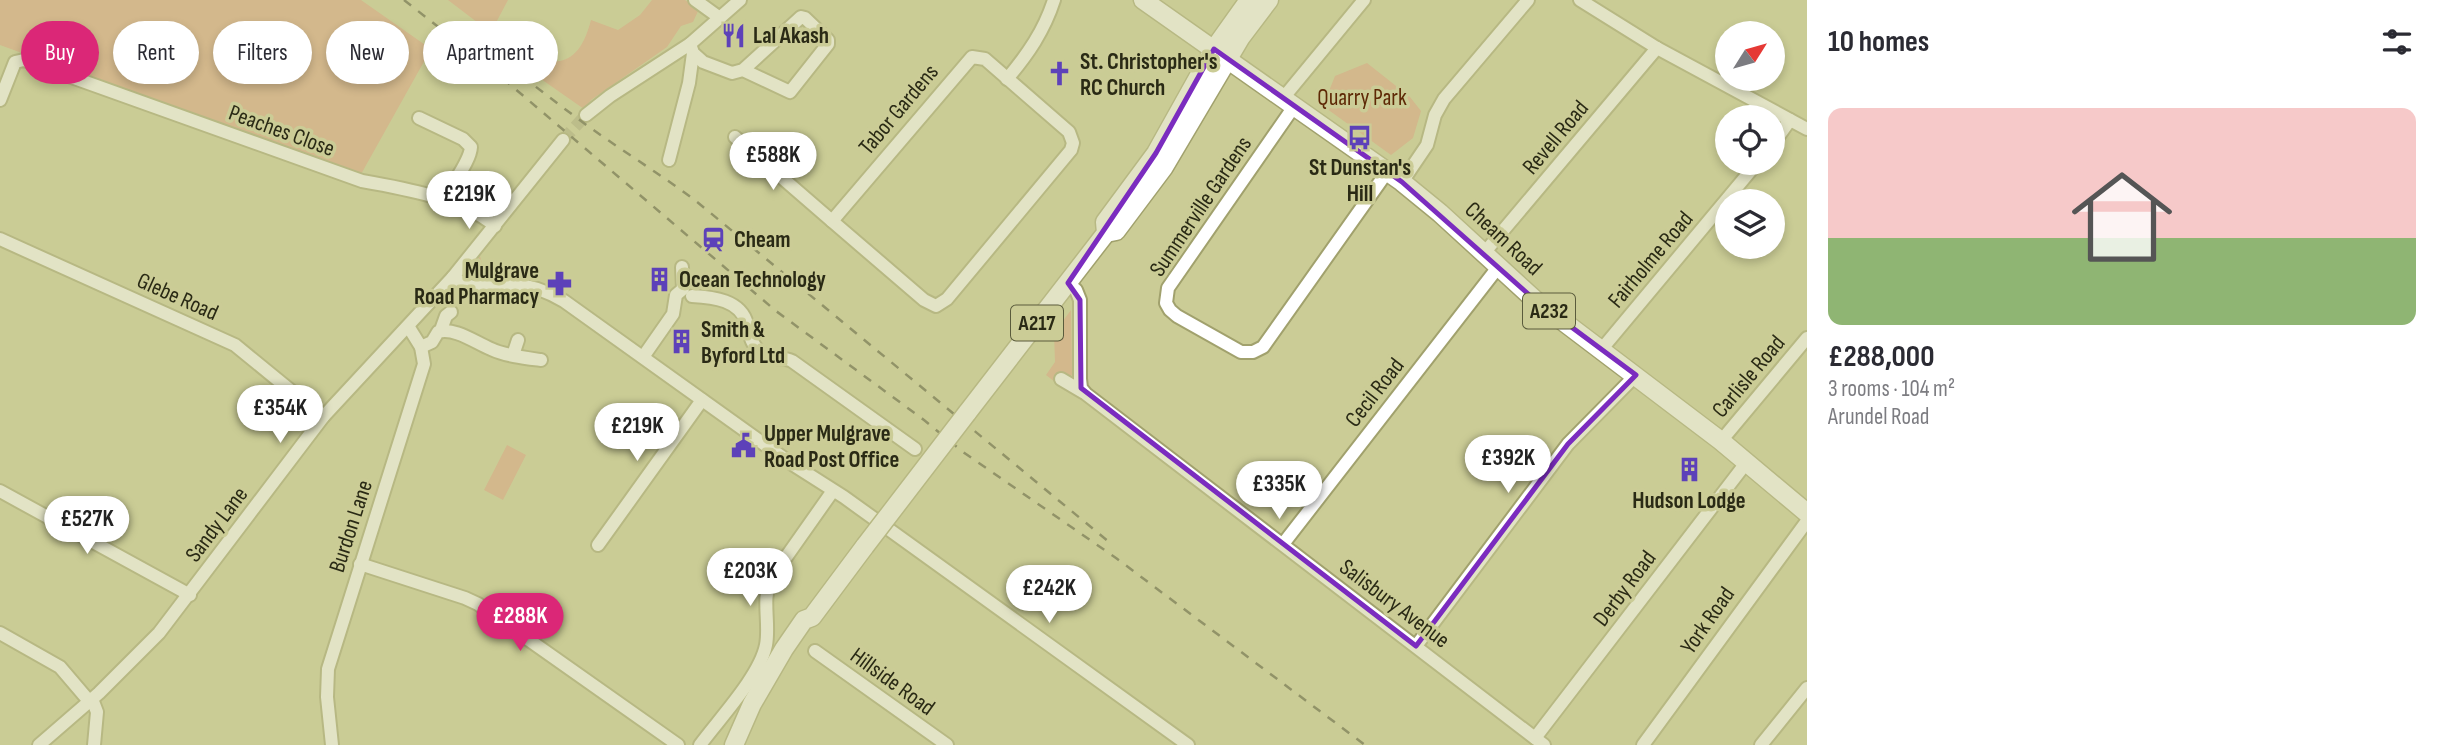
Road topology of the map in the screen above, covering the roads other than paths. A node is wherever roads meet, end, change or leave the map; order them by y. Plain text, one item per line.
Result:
1 (695, 0) edge
2 (740, 0) edge
3 (1054, 0) edge
4 (1143, 0) edge
5 (1249, 0) edge
6 (1269, 0) edge
7 (1364, 0) edge
8 (1528, 0) edge
9 (1580, 0) edge
10 (720, 18) junction
11 (1657, 48) junction
12 (691, 49) junction
13 (1221, 54) junction
14 (743, 70) junction
15 (1007, 79) junction
16 (0, 100) edge
17 (1289, 106) junction
18 (586, 115) tunnel mouth
19 (419, 118) dead end
20 (1790, 120) junction
21 (1785, 127) edge
22 (1807, 129) edge
23 (735, 137) dead end
24 (563, 140) tunnel mouth
25 (669, 160) dead end
26 (1747, 175) edge
27 (1395, 177) junction
28 (444, 201) junction
29 (832, 221) junction
30 (495, 226) junction
31 (0, 239) edge
32 (1485, 252) junction
33 (1499, 266) junction
34 (682, 267) dead end
35 (449, 282) junction
36 (1068, 283) junction
37 (693, 294) junction
38 (451, 312) dead end
39 (408, 326) junction
40 (441, 330) junction
41 (1807, 338) edge
42 (517, 340) dead end
43 (421, 347) junction
44 (1601, 350) junction
45 (513, 355) junction
46 (643, 357) junction
47 (541, 360) dead end
48 (1636, 375) junction
49 (1060, 379) dead end
50 (1086, 394) junction
51 (702, 400) junction
52 (323, 416) junction
53 (1721, 441) junction
54 (915, 449) dead end
55 (1746, 463) junction
56 (0, 491) edge
57 (832, 492) junction
58 (1807, 513) edge
59 (1807, 520) edge
60 (1283, 544) junction
61 (598, 545) dead end
62 (360, 564) junction
63 (190, 595) junction
64 (812, 617) junction
65 (0, 633) edge
66 (1416, 646) junction
67 (815, 651) dead end
68 (1807, 688) edge
69 (90, 700) junction
70 (1169, 739) edge
71 (1540, 742) edge
72 (39, 745) edge
73 (94, 745) edge
74 (332, 745) edge
75 (678, 745) edge
76 (700, 745) edge
77 (734, 745) edge
78 (746, 745) edge
79 (947, 745) edge
80 (1188, 745) edge
81 (1643, 745) edge
82 (1761, 745) edge

1 - 10 street
2 - 10 street
3 - 15 street
4 - 13 highway, A232
5 - 13 highway, A217
6 - 13 highway, A217
7 - 17 street, Summerville Gardens
8 - 27 street, Summerville Gardens
9 - 11 street
10 - 12 street
11 - 20 street
11 - 32 street, Revell Road
12 - 14 street
12 - 18 street
12 - 25 street
13 - 17 highway, Cheam Road / A232
13 - 36 highway, A217
14 - 14 street
15 - 29 street, Tabor Gardens
15 - 29 street, Tabor Gardens
16 - 28 street, Peaches Close
17 - 27 highway, Cheam Road / A232
17 - 27 street, Summerville Gardens
19 - 28 street
20 - 21 street
20 - 22 street
23 - 29 street
24 - 30 street, Sandy Lane
26 - 44 street, Fairholme Road
27 - 32 highway, Cheam Road / A232
28 - 30 street, Peaches Close
30 - 35 street, Sandy Lane
31 - 52 street, Glebe Road
32 - 33 highway, Cheam Road / A232
33 - 44 highway, Cheam Road / A232
33 - 60 street, Cecil Road
34 - 37 street
35 - 39 street, Sandy Lane
35 - 46 street
36 - 50 street
36 - 64 highway, A217, bridge
37 - 46 street
37 - 54 street
38 - 40 street
39 - 43 street
39 - 52 street, Sandy Lane
40 - 43 street
40 - 45 street
41 - 53 street, Carlisle Road
42 - 45 street
43 - 62 street, Burdon Lane
44 - 48 highway, Cheam Road / A232
45 - 47 street
46 - 51 street
48 - 53 highway, Cheam Road / A232
48 - 66 street
49 - 50 street, Salisbury Avenue
50 - 60 street, Salisbury Avenue
51 - 57 street
51 - 61 street
52 - 63 street, Sandy Lane
53 - 55 highway, Cheam Road / A232
55 - 58 highway, Cheam Road / A232
55 - 71 street, Derby Road
56 - 63 street
57 - 70 street
57 - 76 street
59 - 81 street, York Road
60 - 66 street, Salisbury Avenue
62 - 74 street, Burdon Lane
62 - 75 street
63 - 69 street, Sandy Lane
64 - 77 highway, A217
64 - 78 highway, A217
65 - 69 street
66 - 71 street, Salisbury Avenue
67 - 79 street, Hillside Road
68 - 82 street
69 - 72 street, Sandy Lane
69 - 73 street
70 - 80 street

